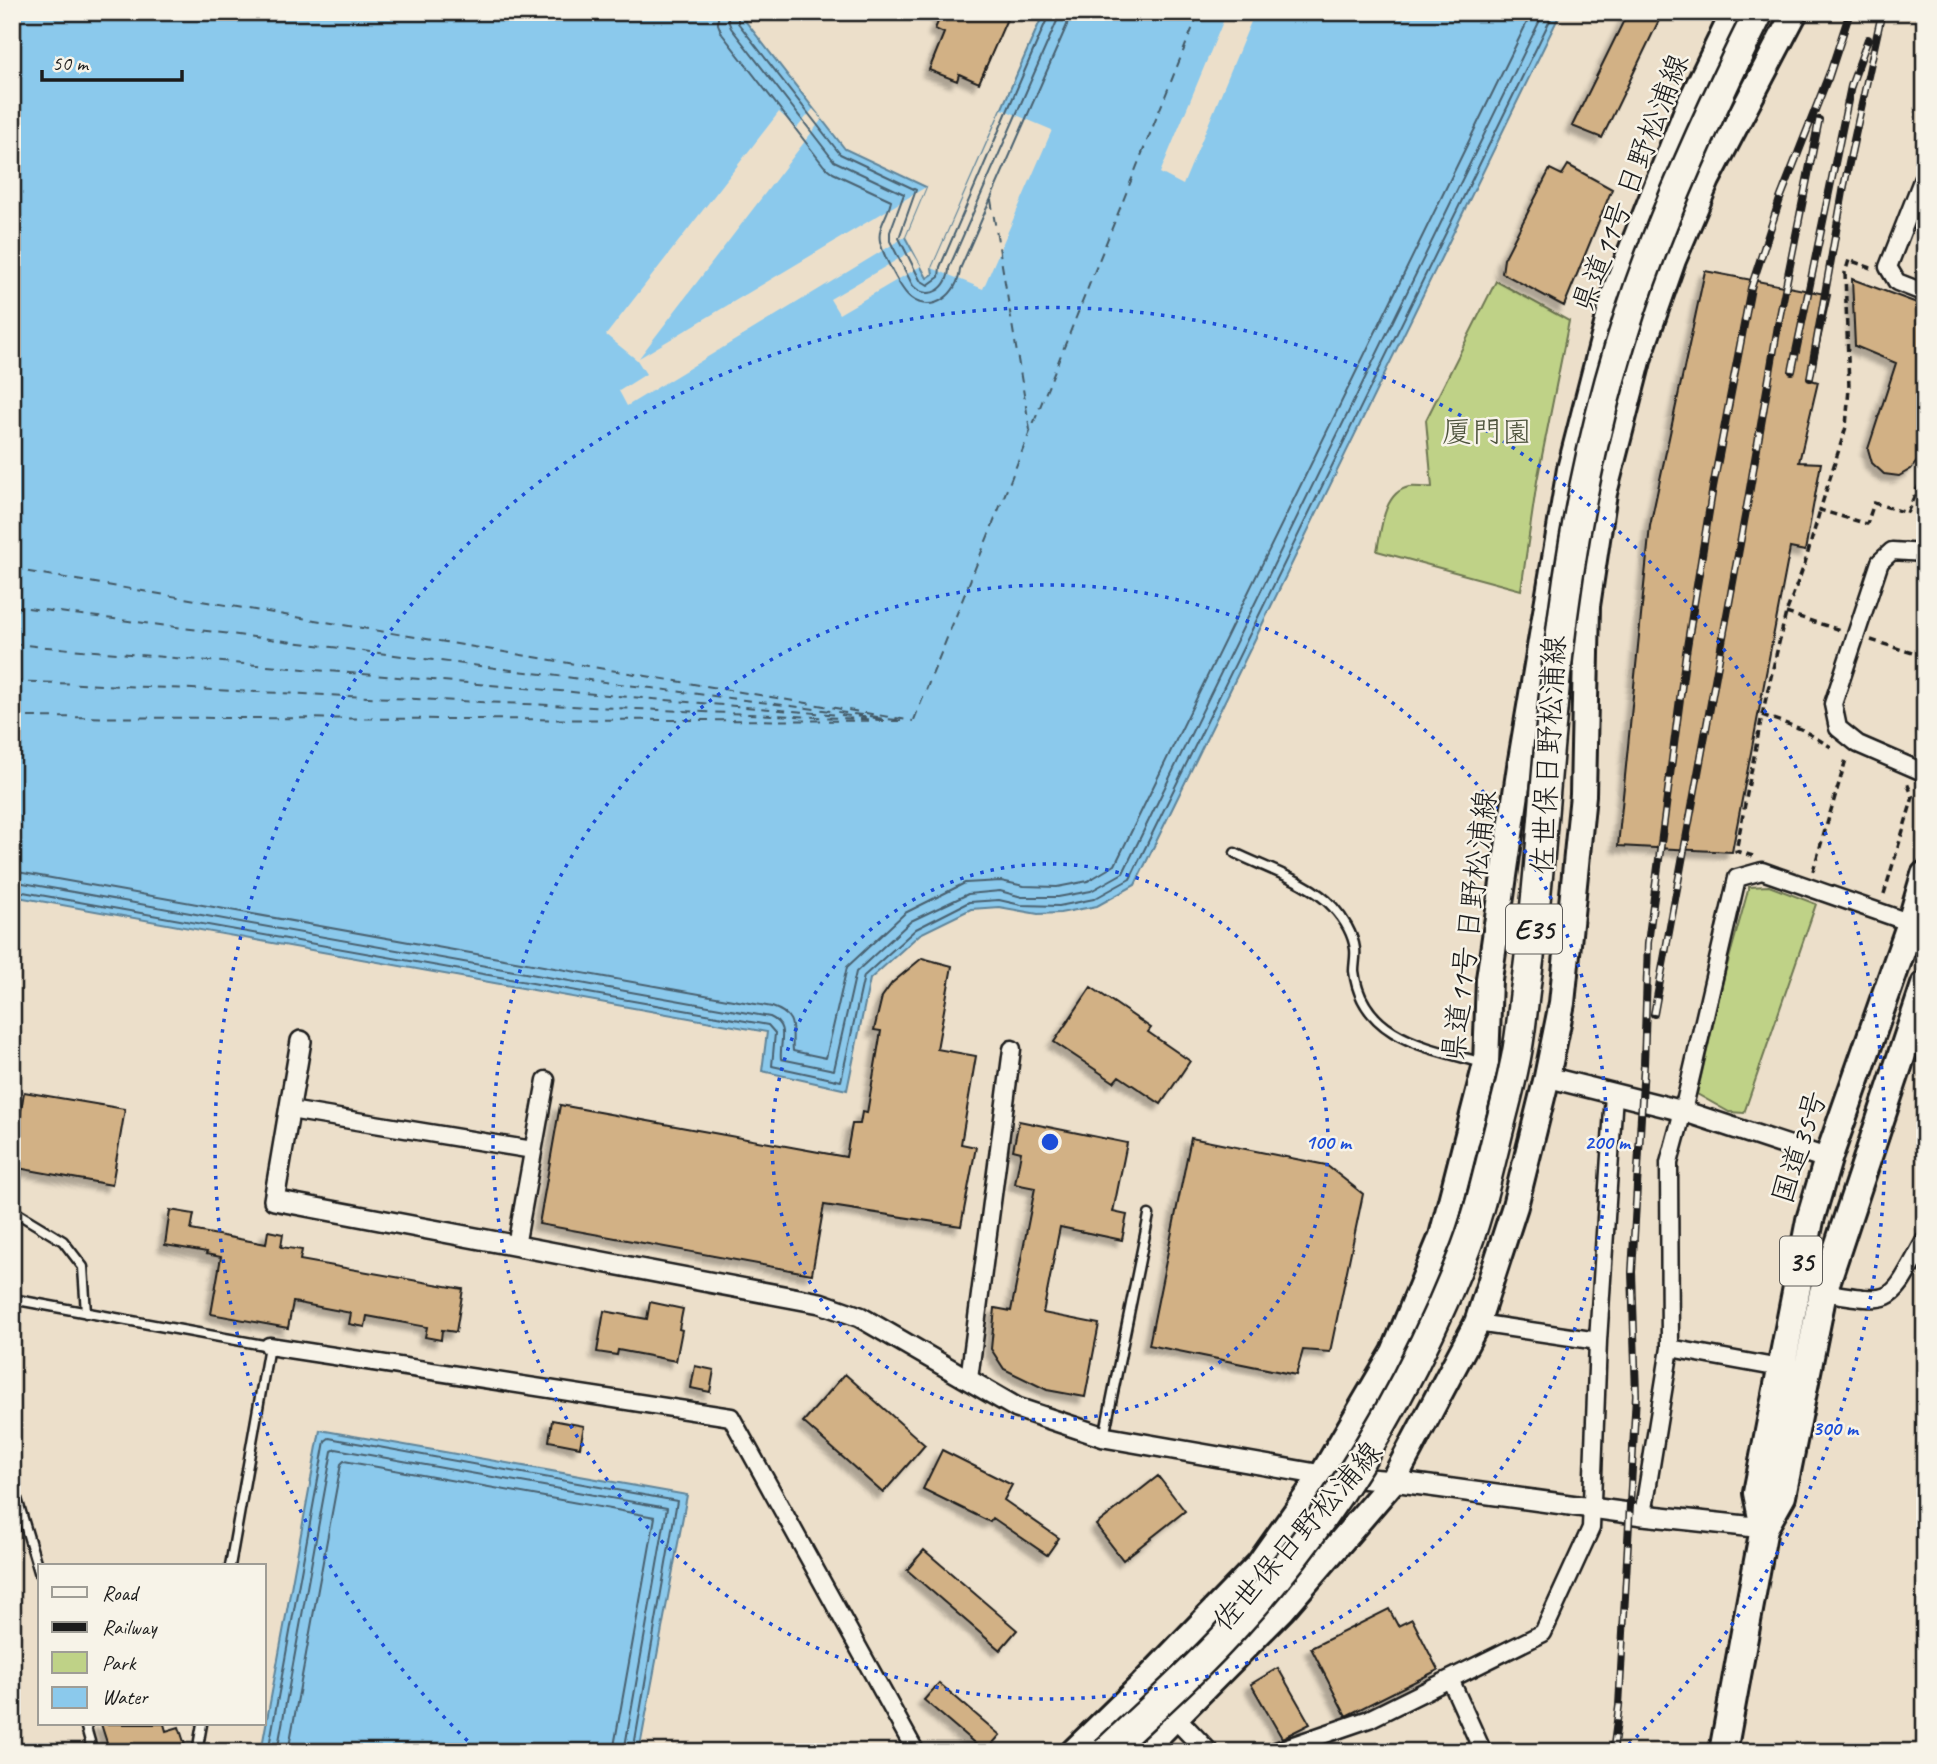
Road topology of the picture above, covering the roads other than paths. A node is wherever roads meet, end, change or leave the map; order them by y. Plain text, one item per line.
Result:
1 (1734, 12) edge
2 (1759, 12) edge
3 (1795, 12) edge
4 (1925, 173) edge
5 (1925, 293) edge
6 (1925, 554) edge
7 (1925, 773) edge
8 (1235, 853) dead end
9 (1925, 875) edge
10 (1911, 923) junction
11 (1908, 1003) edge
12 (301, 1041) dead end
13 (1012, 1048) dead end
14 (1486, 1064) junction
15 (1546, 1077) junction
16 (546, 1080) dead end
17 (1614, 1094) junction
18 (290, 1110) junction
19 (1683, 1111) junction
20 (533, 1150) junction
21 (1828, 1159) junction
22 (12, 1210) edge
23 (1149, 1215) dead end
24 (1925, 1240) edge
25 (516, 1246) junction
26 (1823, 1292) junction
27 (12, 1299) edge
28 (86, 1313) junction
29 (1477, 1323) junction
30 (1598, 1340) junction
31 (269, 1346) junction
32 (1670, 1348) junction
33 (1780, 1368) junction
34 (969, 1379) junction
35 (1104, 1437) junction
36 (1322, 1475) junction
37 (1393, 1481) junction
38 (12, 1482) edge
39 (1592, 1508) junction
40 (1643, 1516) junction
41 (1763, 1528) junction
42 (230, 1564) edge
43 (38, 1568) edge
44 (1450, 1679) junction
45 (1142, 1685) junction
46 (1175, 1717) junction
47 (86, 1726) edge
48 (202, 1726) edge
49 (93, 1752) edge
50 (197, 1752) edge
51 (916, 1752) edge
52 (1073, 1752) edge
53 (1106, 1752) edge
54 (1141, 1752) edge
55 (1208, 1752) edge
56 (1273, 1752) edge
57 (1483, 1752) edge
58 (1723, 1752) edge

1 - 14 main road, 県道11号 日野松浦線
2 - 53 highway, E35, bridge
3 - 15 main road, 佐世保日野松浦線
4 - 5 street
6 - 7 street
8 - 14 lane
9 - 10 highway, 国道35号 / 35
10 - 11 highway, 国道35号 / 35
10 - 19 street
11 - 21 highway, 国道35号 / 35
11 - 26 highway, 国道35号 / 35
12 - 18 street
13 - 34 street
14 - 36 main road, 県道11号 日野松浦線
15 - 17 street
15 - 29 main road, 佐世保日野松浦線
16 - 20 street
17 - 19 street
17 - 30 street
18 - 20 street
18 - 25 street
19 - 21 street
19 - 32 street
20 - 25 street
21 - 33 highway, 国道35号 / 35
22 - 28 lane
23 - 35 lane
24 - 26 street
25 - 34 street
26 - 41 highway, 国道35号 / 35
27 - 28 lane
28 - 31 lane
29 - 30 street
29 - 37 main road, 佐世保日野松浦線
30 - 39 street
31 - 42 lane
31 - 51 street
32 - 33 street
32 - 40 street
33 - 41 highway, 国道35号 / 35
34 - 35 street
35 - 36 street
36 - 37 street
36 - 45 main road, 県道11号 日野松浦線
37 - 39 street
37 - 46 main road, 佐世保日野松浦線
38 - 43 lane
39 - 40 street
39 - 44 street
40 - 41 street
41 - 58 highway, 国道35号 / 35
44 - 56 street
44 - 57 street
45 - 46 street
45 - 52 main road, 県道11号 日野松浦線
46 - 54 main road
46 - 55 street
47 - 49 lane
48 - 50 lane

